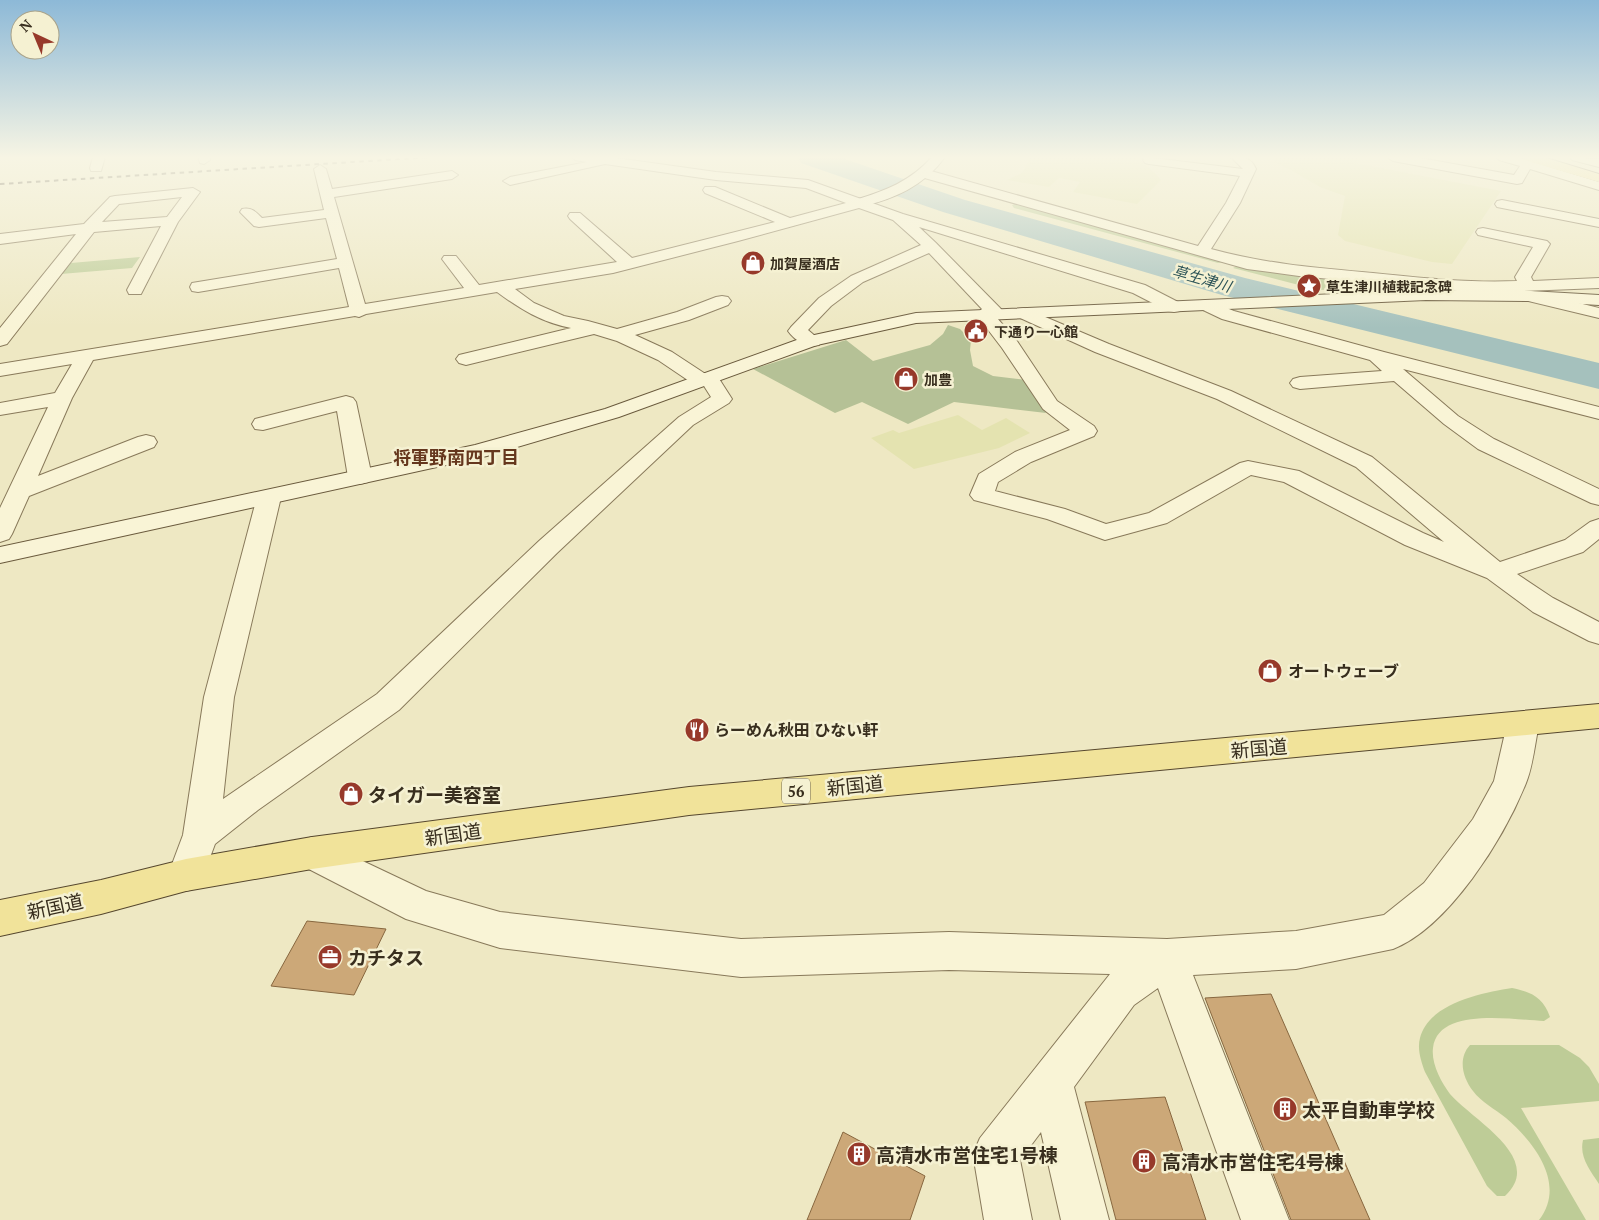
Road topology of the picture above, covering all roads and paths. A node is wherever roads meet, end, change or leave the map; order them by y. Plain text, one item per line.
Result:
1 (332, 213) edge
2 (102, 214) edge
3 (176, 214) edge
4 (249, 214) edge
5 (325, 214) edge
6 (770, 214) edge
7 (820, 214) edge
8 (893, 214) edge
9 (1065, 214) edge
10 (1227, 214) edge
11 (1553, 214) edge
12 (575, 216) dead end
13 (898, 216) junction
14 (171, 221) junction
15 (790, 222) junction
16 (1599, 223) edge
17 (89, 228) junction
18 (1483, 232) dead end
19 (0, 239) edge
20 (931, 246) junction
21 (1202, 252) junction
22 (344, 256) junction
23 (450, 259) dead end
24 (629, 264) junction
25 (235, 265) dead end
26 (1599, 284) edge
27 (198, 287) dead end
28 (502, 288) junction
29 (1478, 288) junction
30 (135, 290) dead end
31 (1529, 291) junction
32 (476, 292) junction
33 (1509, 296) junction
34 (1599, 300) edge
35 (722, 301) dead end
36 (1211, 304) junction
37 (1174, 307) junction
38 (359, 312) junction
39 (1024, 313) junction
40 (1599, 313) edge
41 (990, 314) junction
42 (595, 328) junction
43 (616, 335) junction
44 (0, 340) edge
45 (812, 341) junction
46 (86, 356) junction
47 (1377, 356) junction
48 (466, 359) dead end
49 (0, 370) edge
50 (1400, 374) junction
51 (706, 380) junction
52 (1300, 383) dead end
53 (62, 398) junction
54 (0, 409) edge
55 (1599, 413) edge
56 (263, 424) dead end
57 (146, 442) dead end
58 (360, 477) junction
59 (18, 492) junction
60 (269, 497) junction
61 (1599, 498) edge
62 (1599, 527) edge
63 (0, 534) edge
64 (0, 555) edge
65 (1496, 572) junction
66 (1599, 634) edge
67 (1599, 716) edge
68 (1523, 724) junction
69 (201, 835) junction
70 (312, 853) junction
71 (186, 875) junction
72 (0, 918) edge
73 (1167, 958) junction
74 (1051, 1082) junction
75 (1008, 1220) edge
76 (1085, 1220) edge
77 (1265, 1220) edge

1 - 22 street
2 - 17 street
3 - 14 street
4 - 5 street
6 - 15 street
7 - 15 street
8 - 13 street
9 - 21 street
10 - 21 street
11 - 16 street
12 - 24 street
13 - 20 street
13 - 37 street
14 - 17 street
14 - 30 street
15 - 24 street
17 - 19 street
17 - 44 street
18 - 31 street
20 - 41 street
20 - 45 street
21 - 29 street
22 - 25 street
22 - 27 street
22 - 38 street
23 - 32 street
24 - 28 street
26 - 31 street
28 - 32 street
28 - 42 street
29 - 31 street
29 - 33 street
31 - 33 street
31 - 34 street
31 - 40 street
32 - 38 street
33 - 36 street
35 - 43 street
36 - 37 street
36 - 47 street
37 - 39 street
38 - 46 street
39 - 41 street
39 - 65 street
41 - 45 street
41 - 65 street
42 - 43 street
42 - 48 street
43 - 51 street
45 - 51 street
46 - 49 street
46 - 53 street
47 - 50 street
47 - 55 street
50 - 52 street
50 - 61 street
51 - 58 street
51 - 69 street
53 - 54 street
53 - 59 street
56 - 58 street
57 - 59 street
58 - 60 street
59 - 63 street
60 - 64 street
60 - 69 street
62 - 65 street
65 - 66 street
67 - 68 main road, 新国道 / 56
68 - 70 main road, 新国道 / 56
68 - 73 street
69 - 71 street
70 - 71 main road, 新国道 / 56
70 - 73 street
71 - 72 main road, 新国道 / 56
73 - 74 street
73 - 77 street
74 - 75 street
74 - 76 street

